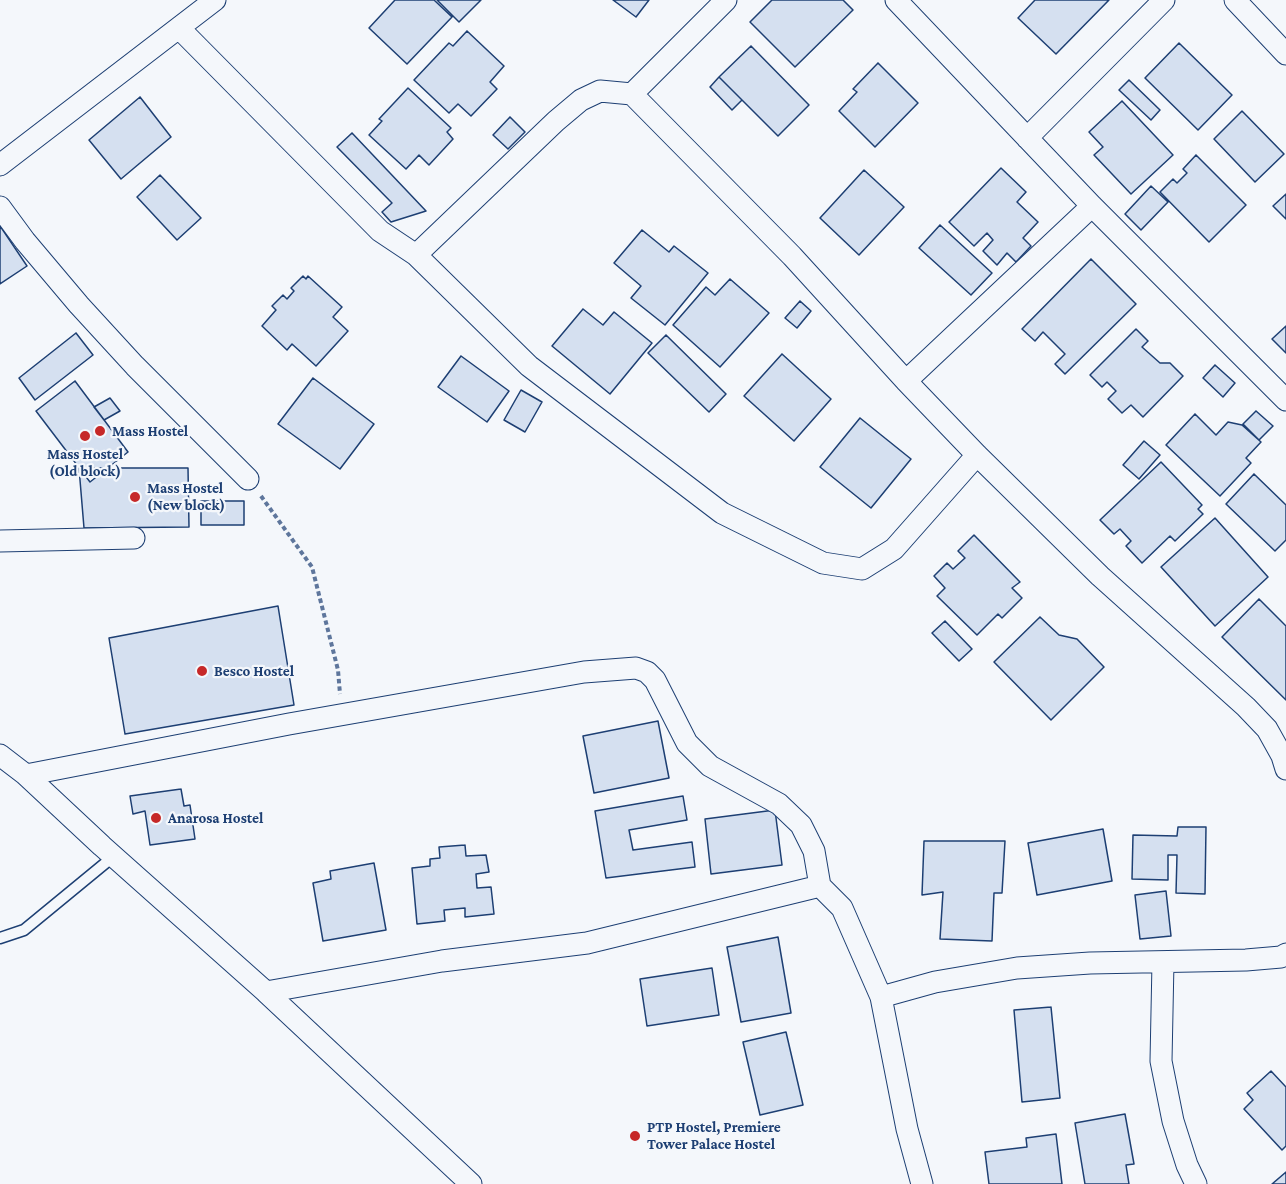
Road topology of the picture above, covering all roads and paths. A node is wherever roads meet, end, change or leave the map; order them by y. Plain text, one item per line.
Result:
1 (215, 0) edge
2 (726, 0) edge
3 (896, 0) edge
4 (1164, 0) edge
5 (1235, 0) edge
6 (179, 28) junction
7 (1286, 54) edge
8 (632, 94) junction
9 (1027, 138) junction
10 (0, 165) edge
11 (1092, 206) junction
12 (0, 207) edge
13 (416, 255) junction
14 (906, 381) junction
15 (1286, 400) edge
16 (977, 455) junction
17 (248, 479) joint
18 (134, 538) dead end
19 (0, 541) edge
20 (341, 715) junction
21 (0, 755) edge
22 (1286, 769) edge
23 (26, 774) junction
24 (114, 856) junction
25 (820, 886) junction
26 (0, 938) edge
27 (1286, 954) edge
28 (1163, 962) junction
29 (266, 992) junction
30 (881, 997) junction
31 (918, 1183) edge
32 (471, 1184) edge
33 (1196, 1184) edge

1 - 6 street
2 - 8 street
3 - 9 street
4 - 9 street
5 - 7 street
6 - 10 street
6 - 13 street
8 - 13 street
8 - 14 street
9 - 11 street
11 - 14 street
11 - 15 street
12 - 17 street
13 - 16 street
14 - 16 street
16 - 22 street
17 - 20 path
18 - 19 street
20 - 23 street
20 - 25 street
21 - 23 street
23 - 24 street
24 - 26 lane
24 - 29 street
25 - 29 street
25 - 30 street
27 - 28 street
28 - 30 street
28 - 33 street
29 - 32 street
30 - 31 street

